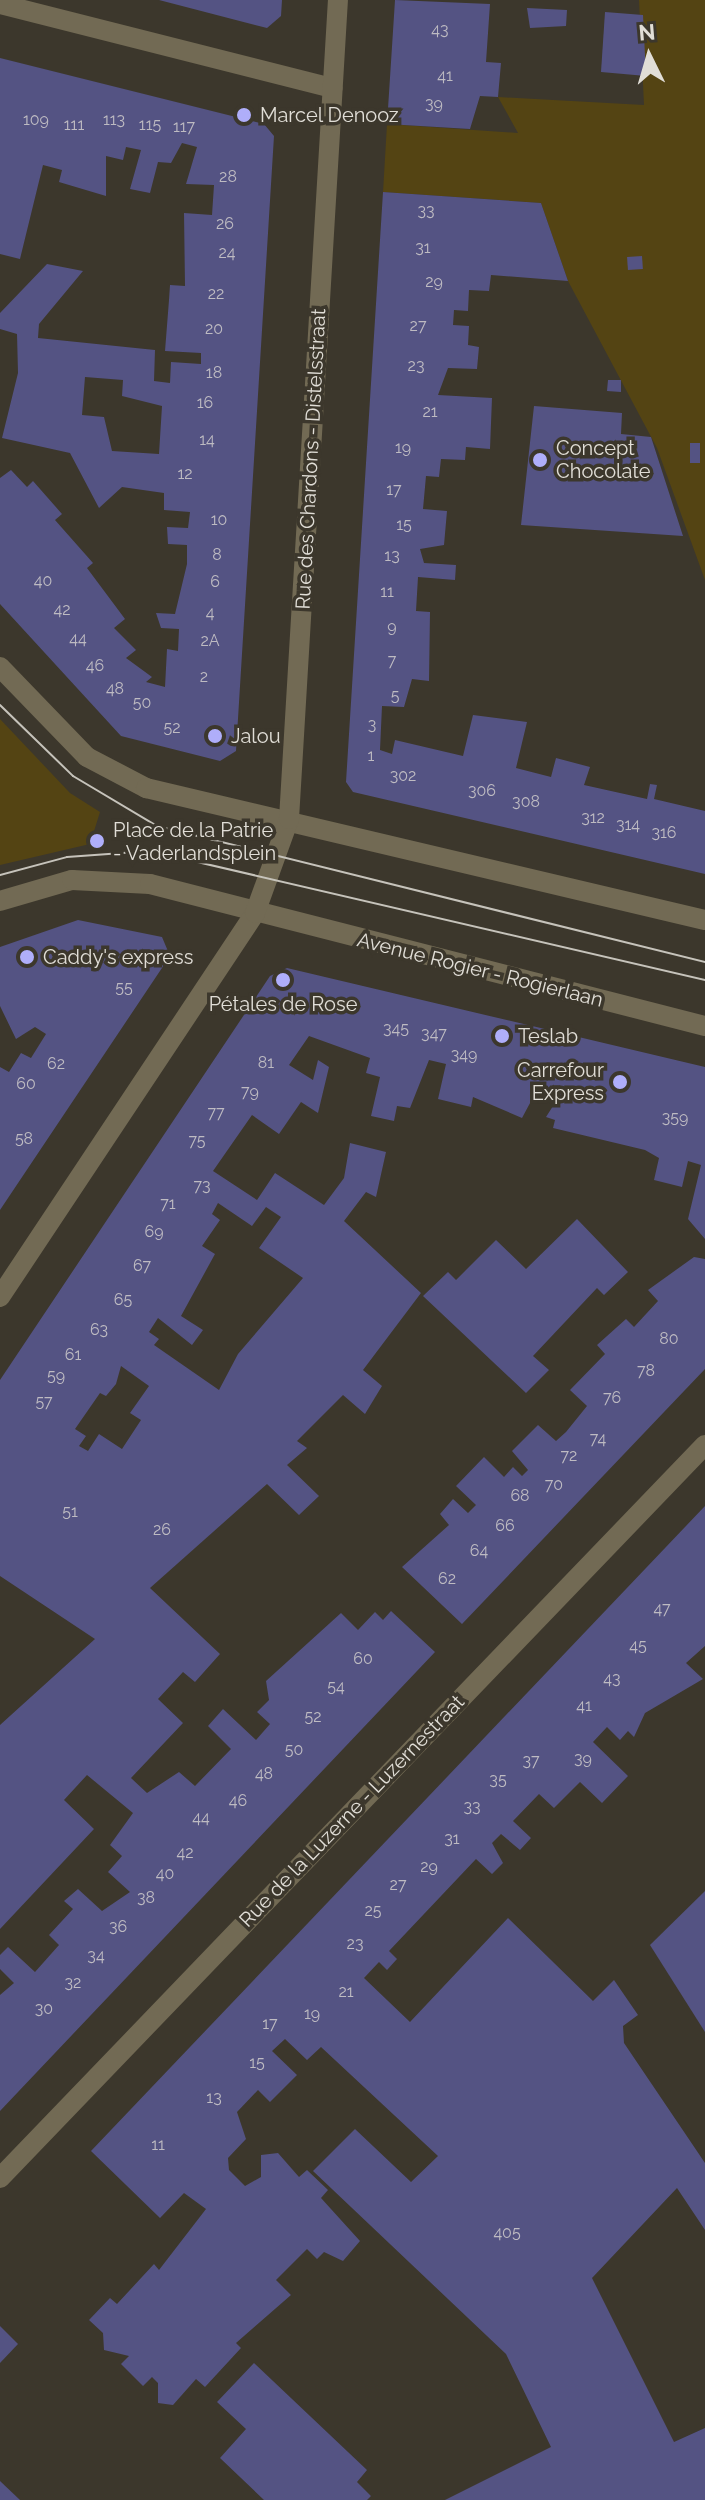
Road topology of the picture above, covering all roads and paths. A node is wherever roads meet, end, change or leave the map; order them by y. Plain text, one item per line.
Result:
1 (338, 0) edge
2 (0, 4) edge
3 (333, 88) junction
4 (0, 667) edge
5 (289, 819) junction
6 (0, 901) edge
7 (255, 913) junction
8 (705, 920) edge
9 (705, 1026) edge
10 (0, 1297) edge
11 (705, 1445) edge
12 (0, 2178) edge

1 - 3 street, Rue des Chardons - Distelsstraat
2 - 3 street
3 - 5 street, Rue des Chardons - Distelsstraat
4 - 5 street
5 - 7 street, Rue des Chardons - Distelsstraat
5 - 8 street
6 - 7 street
7 - 9 street, Avenue Rogier - Rogierlaan
7 - 10 street, Rue des Chardons - Distelsstraat
11 - 12 street, Rue de la Luzerne - Luzernestraat

